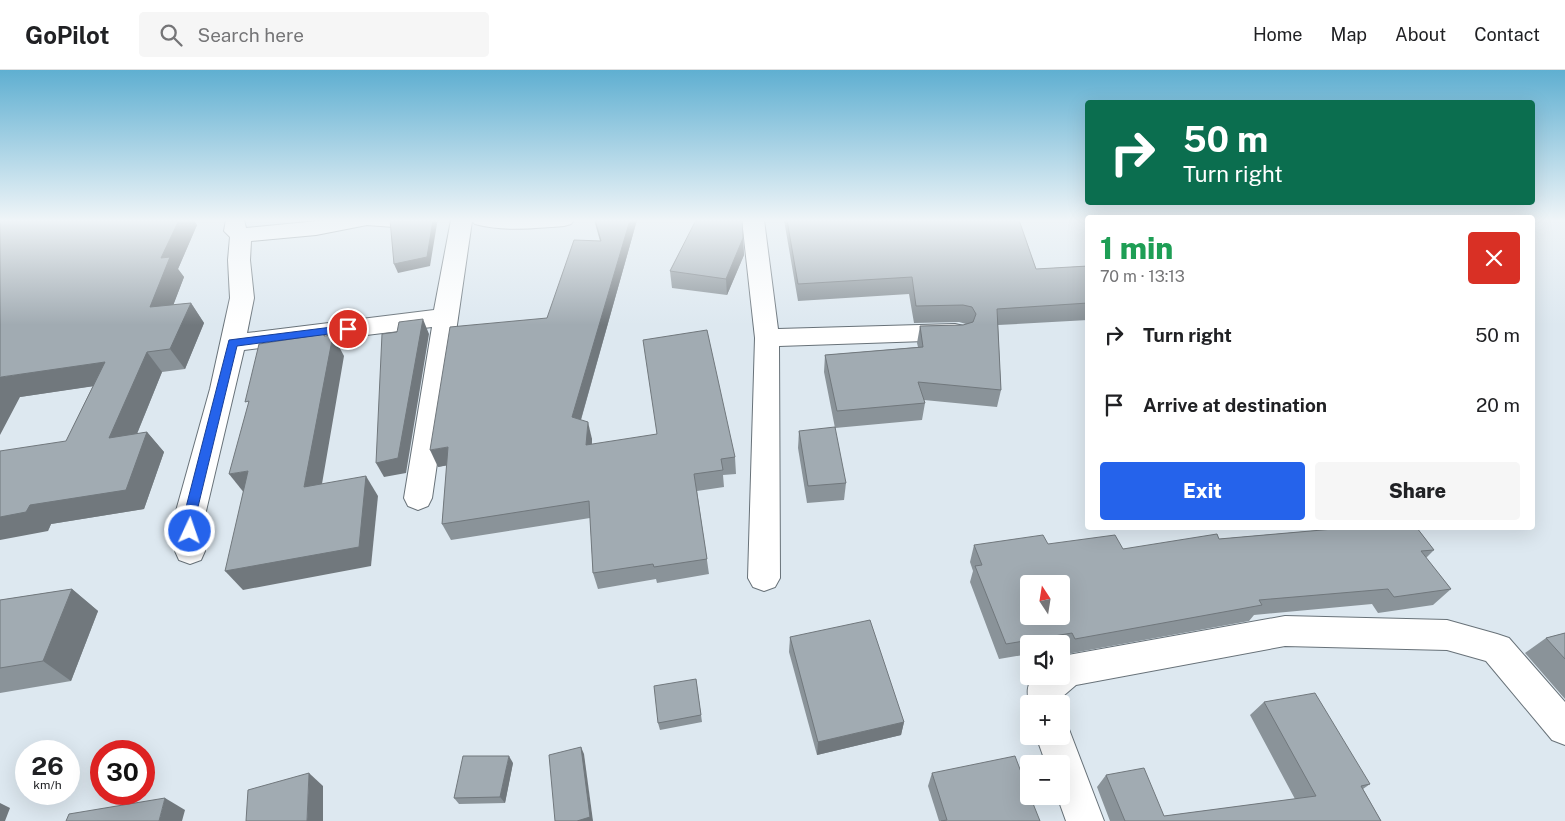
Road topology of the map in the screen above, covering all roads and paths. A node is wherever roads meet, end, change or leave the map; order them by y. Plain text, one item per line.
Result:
1 (238, 255) edge
2 (456, 255) edge
3 (757, 255) edge
4 (445, 317) junction
5 (959, 332) edge
6 (767, 338) junction
7 (232, 343) junction
8 (418, 498) dead end
9 (190, 551) dead end
10 (764, 578) dead end
11 (1045, 695) edge
12 (1565, 728) edge
13 (1057, 745) edge
14 (1085, 821) edge

1 - 7 street
2 - 4 street
3 - 6 street
4 - 7 street
4 - 8 street
5 - 6 street
6 - 10 street
7 - 9 street
11 - 12 street
13 - 14 street

